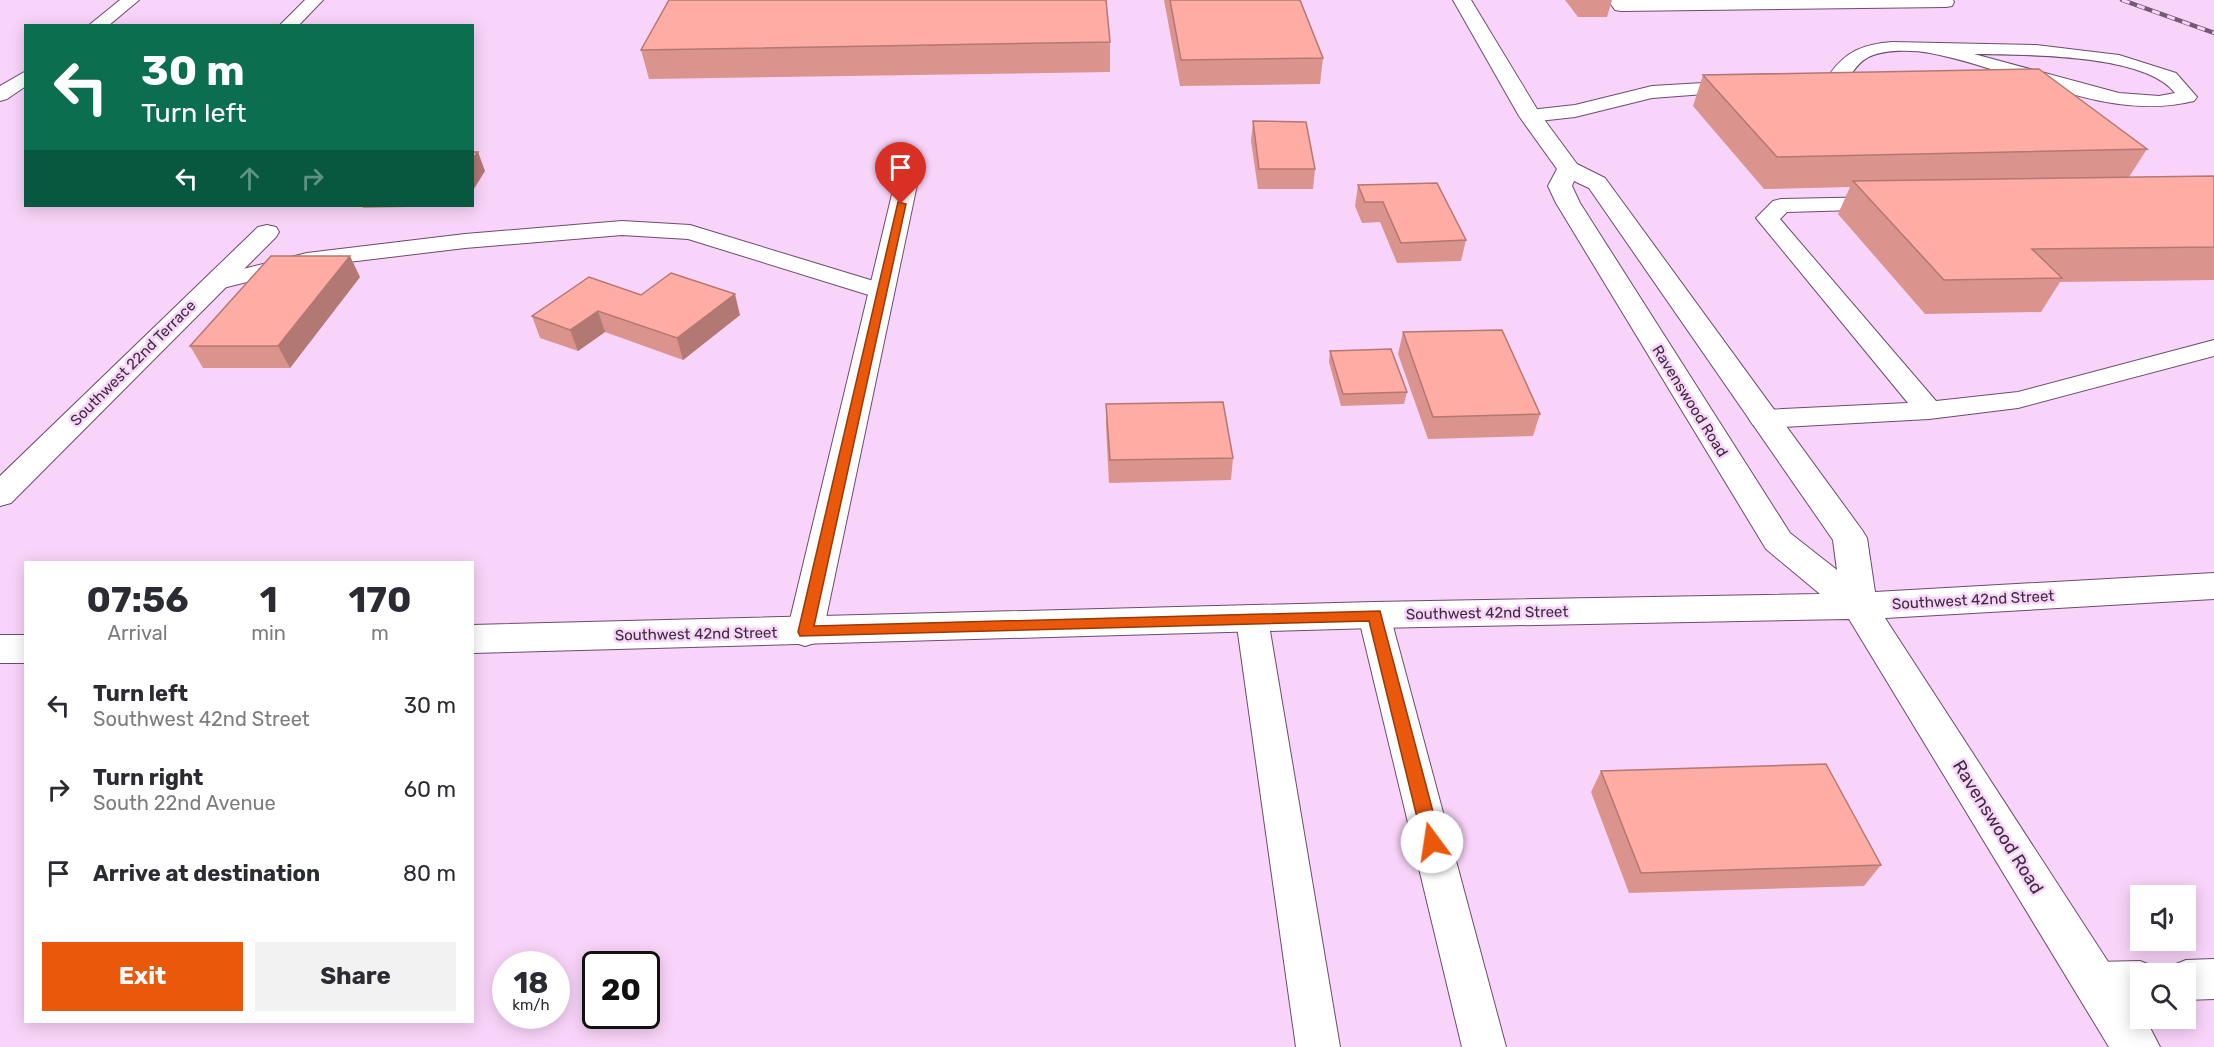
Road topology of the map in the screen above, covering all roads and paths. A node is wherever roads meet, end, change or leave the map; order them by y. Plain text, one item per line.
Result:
1 (131, 0) edge
2 (315, 0) edge
3 (1462, 0) edge
4 (1616, 0) edge
5 (1942, 0) edge
6 (99, 24) edge
7 (289, 24) edge
8 (1932, 48) junction
9 (24, 78) edge
10 (1789, 83) edge
11 (1755, 86) edge
12 (0, 95) edge
13 (1530, 116) junction
14 (911, 161) dead end
15 (1569, 169) junction
16 (1902, 204) edge
17 (267, 232) dead end
18 (215, 283) junction
19 (881, 291) junction
20 (2214, 348) edge
21 (1929, 410) junction
22 (1763, 419) junction
23 (0, 495) edge
24 (2214, 586) edge
25 (1859, 606) junction
26 (1374, 615) junction
27 (1252, 619) junction
28 (805, 632) junction
29 (474, 639) edge
30 (0, 649) edge
31 (24, 649) edge
32 (2214, 979) edge
33 (2196, 980) edge
34 (2130, 981) edge
35 (2095, 982) junction
36 (1318, 1047) edge
37 (1484, 1047) edge
38 (2136, 1047) edge

1 - 6 lane
2 - 7 lane
3 - 13 street, Ravenswood Road
4 - 5 lane
8 - 8 lane
8 - 10 lane
9 - 12 lane
11 - 13 lane
13 - 15 street, Ravenswood Road
14 - 19 street
15 - 22 street, Ravenswood Road
15 - 25 street, Ravenswood Road
16 - 21 lane
17 - 18 street, Southwest 22nd Terrace
18 - 19 lane
18 - 23 street, Southwest 22nd Terrace
19 - 28 street
20 - 21 lane
21 - 22 lane
22 - 25 street, Ravenswood Road
24 - 25 street, Southwest 42nd Street
25 - 26 street, Southwest 42nd Street
25 - 35 street, Ravenswood Road
26 - 27 street, Southwest 42nd Street
26 - 37 lane
27 - 28 street, Southwest 42nd Street
27 - 36 lane
28 - 29 street, Southwest 42nd Street
30 - 31 street
32 - 33 lane
34 - 35 lane
35 - 38 street, Ravenswood Road

